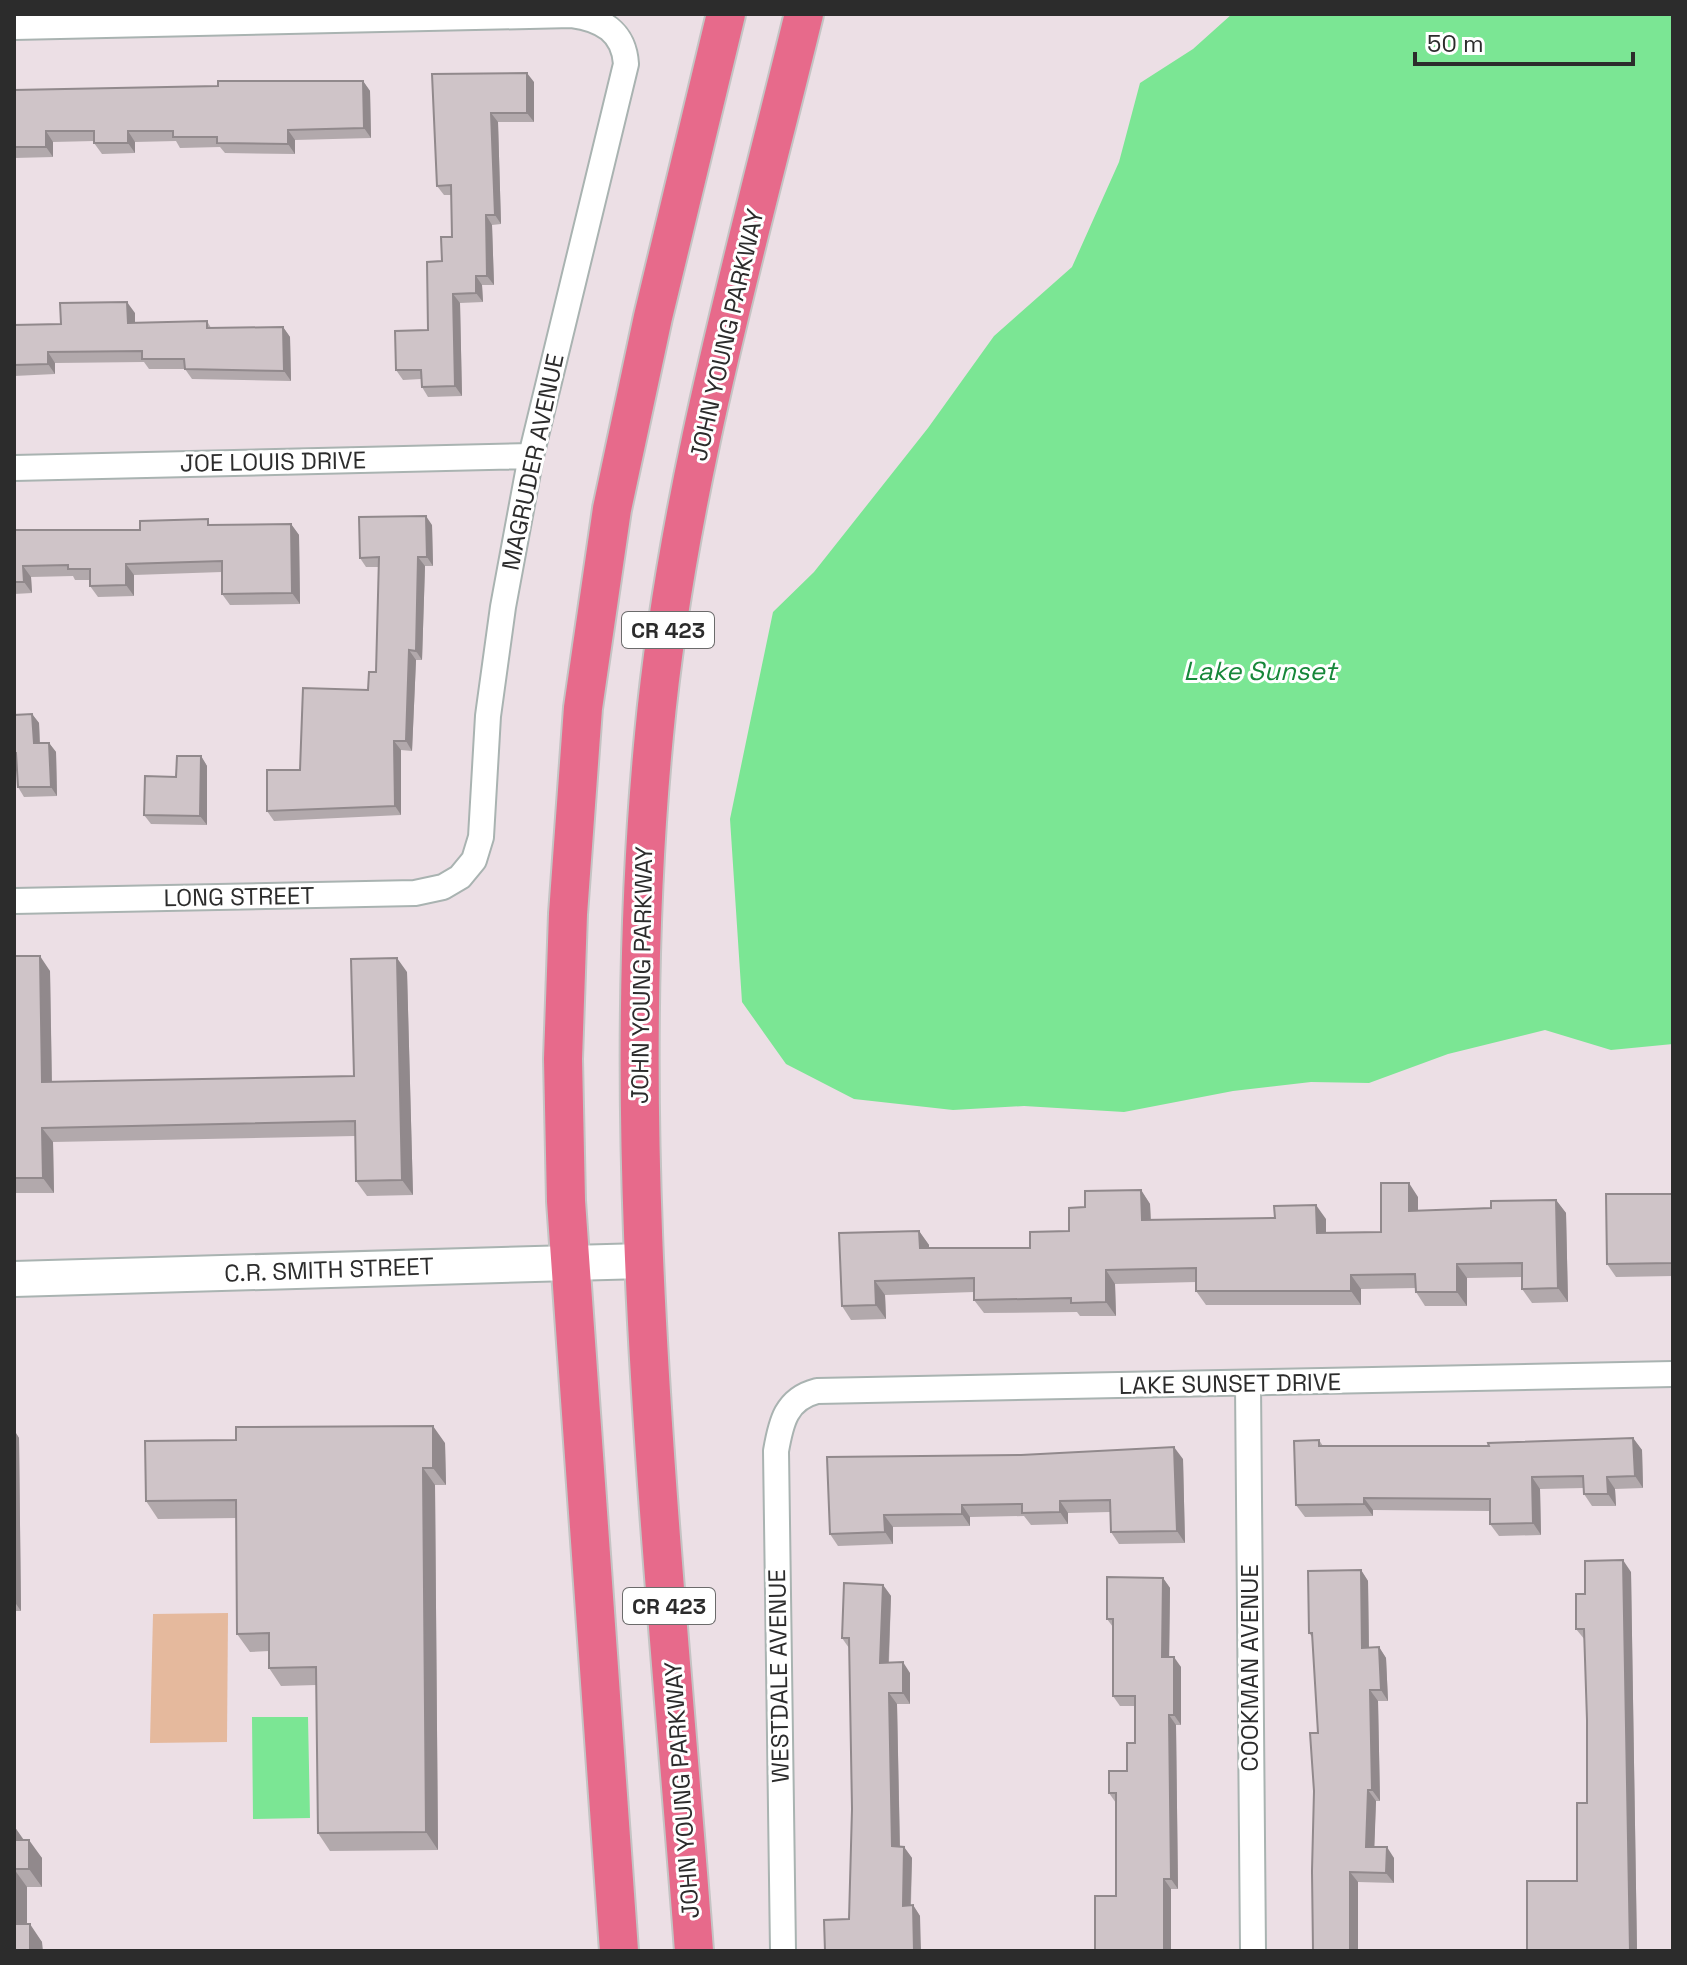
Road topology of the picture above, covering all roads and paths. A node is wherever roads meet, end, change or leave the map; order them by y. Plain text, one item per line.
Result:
1 (726, 14) edge
2 (804, 14) edge
3 (14, 27) edge
4 (531, 456) junction
5 (14, 468) edge
6 (460, 877) joint
7 (14, 901) edge
8 (643, 1261) junction
9 (570, 1263) junction
10 (14, 1279) edge
11 (1673, 1374) edge
12 (1248, 1385) junction
13 (790, 1403) joint
14 (619, 1951) edge
15 (694, 1951) edge
16 (783, 1951) edge
17 (1253, 1951) edge

1 - 9 main road, CR 423
2 - 8 main road, JOHN YOUNG PARKWAY / CR 423
3 - 4 street, MAGRUDER AVENUE
4 - 5 street, JOE LOUIS DRIVE
4 - 6 street, MAGRUDER AVENUE
6 - 7 street, LONG STREET
8 - 9 street, C.R. SMITH STREET
8 - 15 main road, JOHN YOUNG PARKWAY / CR 423
9 - 10 street, C.R. SMITH STREET
9 - 14 main road, CR 423
11 - 12 street, LAKE SUNSET DRIVE
12 - 13 street, LAKE SUNSET DRIVE
12 - 17 street, COOKMAN AVENUE
13 - 16 street, WESTDALE AVENUE

